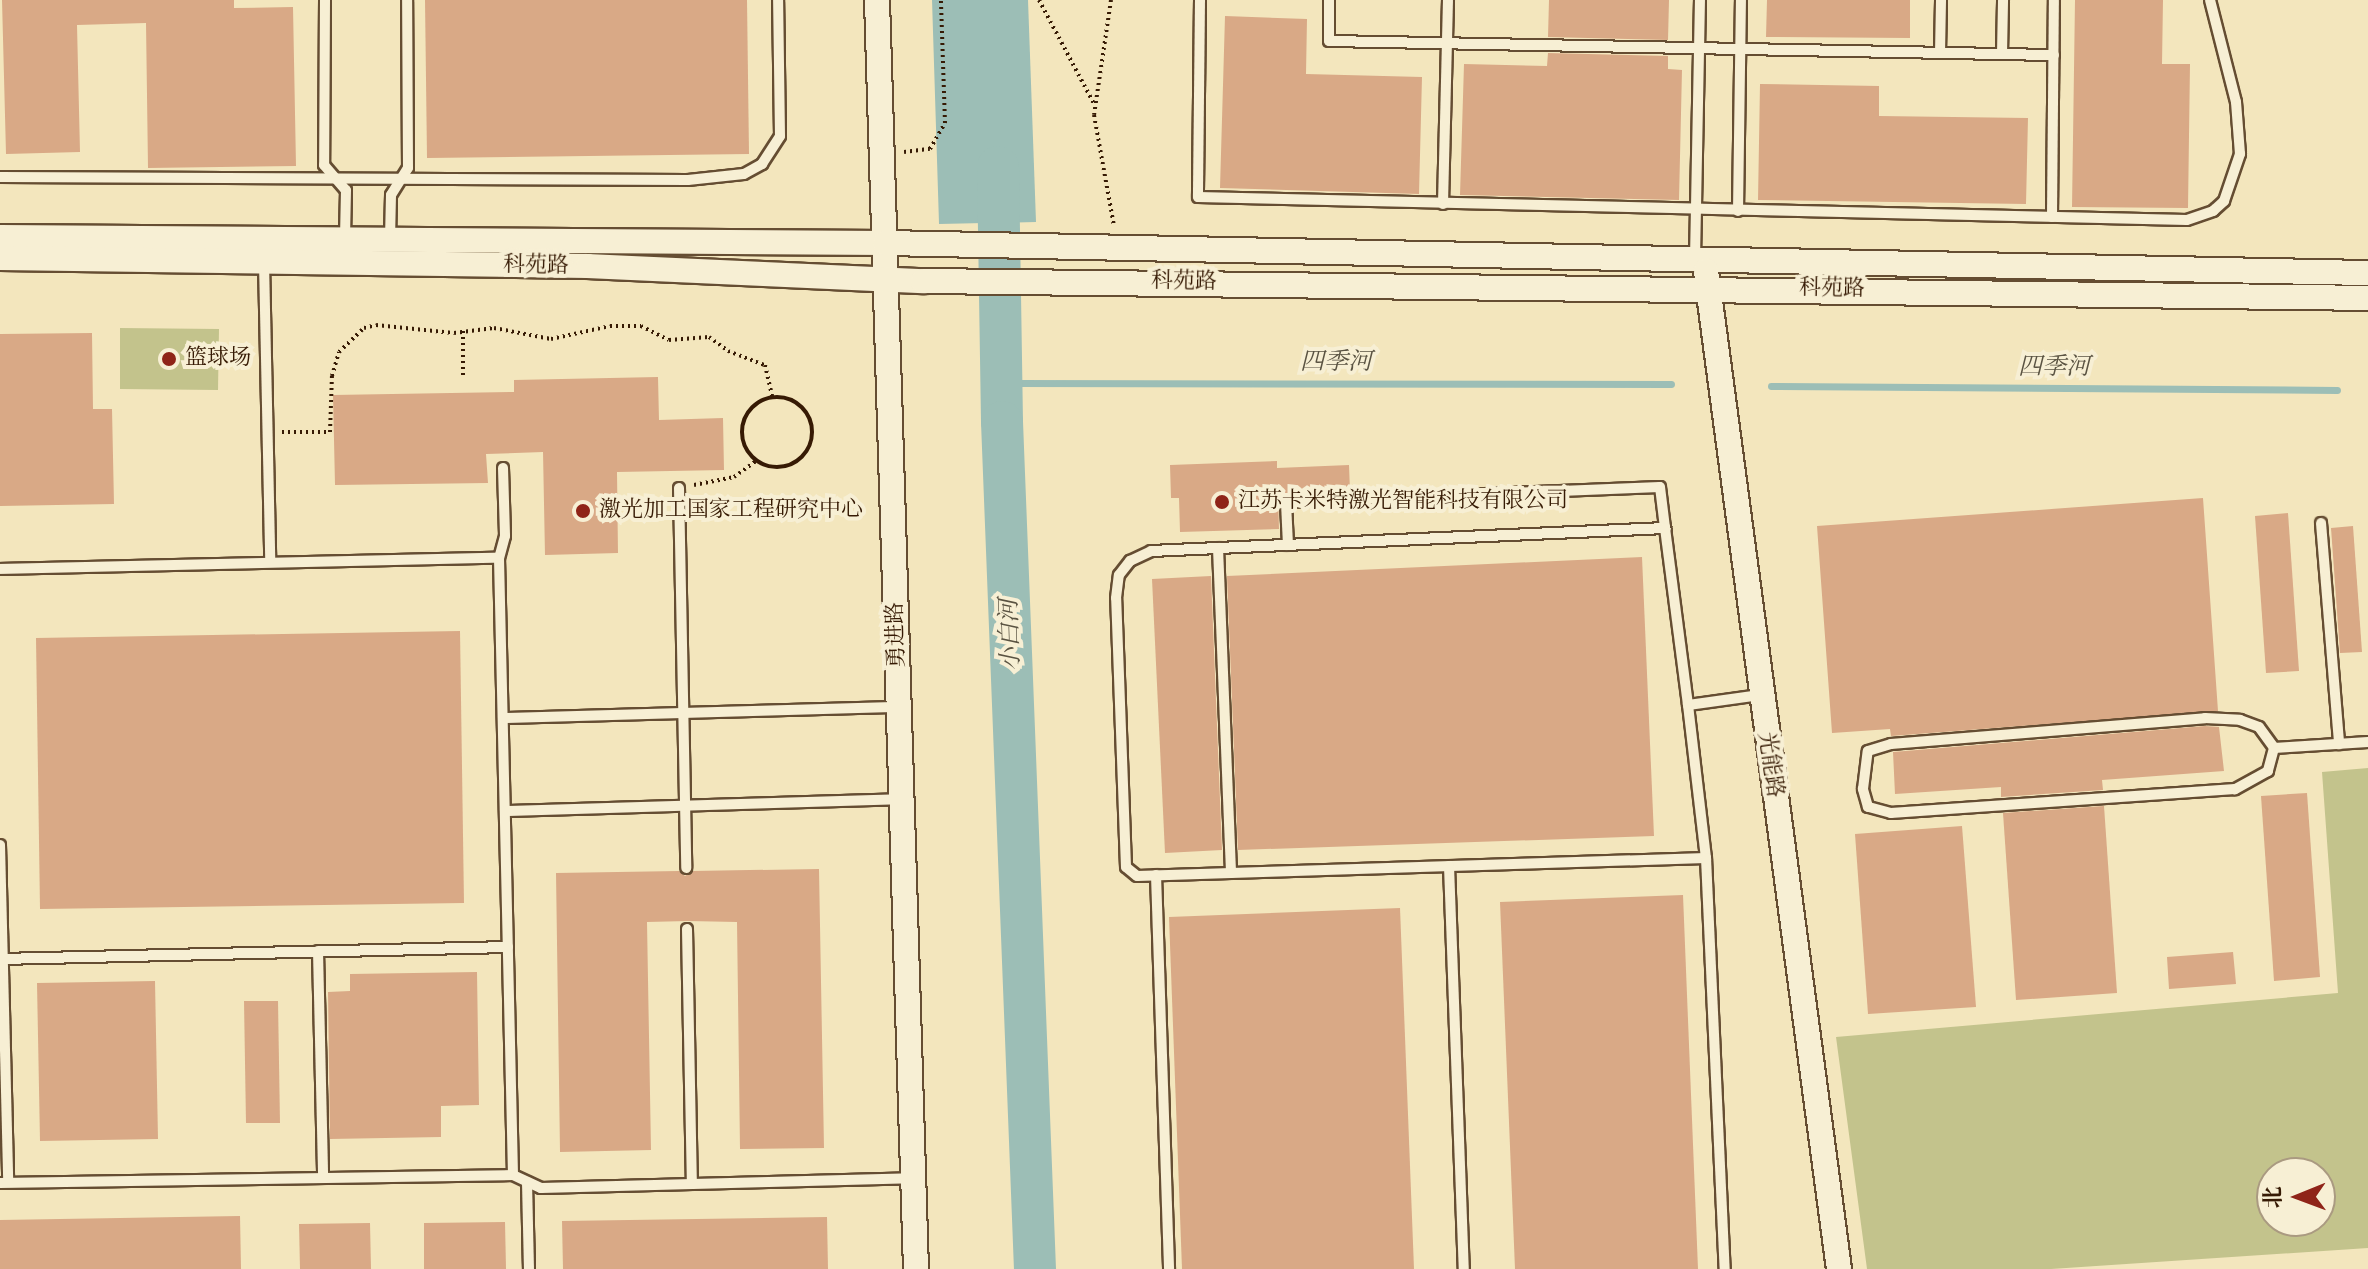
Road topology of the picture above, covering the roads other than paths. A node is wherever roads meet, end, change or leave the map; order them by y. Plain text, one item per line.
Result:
1 (325, 0) edge
2 (407, 0) edge
3 (778, 0) edge
4 (877, 0) edge
5 (1200, 0) edge
6 (1329, 0) edge
7 (1448, 0) edge
8 (1700, 0) edge
9 (1741, 0) edge
10 (1941, 0) edge
11 (2003, 0) edge
12 (2054, 0) edge
13 (2210, 0) edge
14 (1447, 43) junction
15 (1699, 48) junction
16 (1740, 49) junction
17 (1940, 53) junction
18 (2002, 54) junction
19 (2054, 55) junction
20 (0, 177) edge
21 (336, 179) junction
22 (401, 179) junction
23 (1443, 204) junction
24 (1696, 210) junction
25 (1738, 211) junction
26 (2052, 217) junction
27 (0, 237) edge
28 (345, 241) junction
29 (390, 241) junction
30 (885, 243) junction
31 (264, 252) junction
32 (0, 258) edge
33 (1700, 261) junction
34 (2368, 273) edge
35 (886, 281) junction
36 (1708, 287) junction
37 (2368, 298) edge
38 (503, 468) dead end
39 (679, 488) road end
40 (2321, 523) dead end
41 (1665, 528) junction
42 (1288, 545) junction
43 (1218, 548) junction
44 (499, 558) junction
45 (270, 560) junction
46 (0, 569) edge
47 (1760, 695) junction
48 (1688, 705) junction
49 (899, 707) junction
50 (683, 713) junction
51 (503, 718) junction
52 (2368, 742) edge
53 (2339, 744) junction
54 (2274, 748) junction
55 (902, 799) junction
56 (685, 805) junction
57 (505, 811) junction
58 (0, 845) edge
59 (1706, 858) junction
60 (1449, 866) junction
61 (686, 868) dead end
62 (1231, 873) junction
63 (1156, 875) junction
64 (687, 929) dead end
65 (508, 947) junction
66 (318, 951) junction
67 (1, 959) edge
68 (513, 1175) junction
69 (323, 1178) junction
70 (913, 1178) junction
71 (4, 1182) edge
72 (527, 1182) junction
73 (692, 1184) junction
74 (529, 1269) edge
75 (916, 1269) edge
76 (1169, 1269) edge
77 (1464, 1269) edge
78 (1725, 1269) edge
79 (1839, 1269) edge

1 - 21 lane
2 - 22 lane
3 - 22 lane
4 - 30 street, 勇进路
5 - 23 lane
6 - 14 lane
7 - 14 lane
8 - 15 lane
9 - 16 lane
10 - 17 lane
11 - 18 lane
12 - 19 lane
13 - 26 lane
14 - 15 lane
14 - 23 lane
15 - 16 lane
15 - 24 lane
16 - 17 lane
16 - 25 lane
17 - 18 lane
18 - 19 lane
19 - 26 lane
20 - 21 lane
21 - 22 lane
21 - 28 lane
22 - 29 lane
23 - 24 lane
24 - 25 lane
24 - 33 lane
25 - 26 lane
27 - 31 street, 科苑路
28 - 29 street, 科苑路
28 - 31 street, 科苑路
29 - 30 street, 科苑路
30 - 33 street, 科苑路
30 - 35 street, 勇进路
31 - 32 street, 科苑路
31 - 35 street, 科苑路
31 - 45 lane
33 - 34 street, 科苑路
33 - 36 street, 光能路
35 - 36 street, 科苑路
35 - 49 street, 勇进路
36 - 37 street, 科苑路
36 - 47 street, 光能路
38 - 44 lane
39 - 50 lane
40 - 53 lane
41 - 42 lane
41 - 42 lane
41 - 48 lane
42 - 43 lane
43 - 62 lane
43 - 63 lane
44 - 45 lane
44 - 51 lane
45 - 46 lane
47 - 48 lane
47 - 79 street, 光能路
48 - 59 lane
49 - 50 lane
49 - 55 street, 勇进路
50 - 51 lane
50 - 56 lane
51 - 57 lane
52 - 53 lane
53 - 54 lane
54 - 54 lane
55 - 56 lane
55 - 70 street, 勇进路
56 - 57 lane
56 - 61 lane
57 - 65 lane
58 - 67 lane
59 - 60 lane
59 - 78 lane
60 - 62 lane
60 - 77 lane
62 - 63 lane
63 - 76 lane
64 - 73 lane
65 - 66 lane
65 - 68 lane
66 - 67 lane
66 - 69 lane
67 - 71 lane
68 - 69 lane
68 - 72 lane
69 - 71 lane
70 - 73 lane
70 - 75 street, 勇进路
72 - 73 lane
72 - 74 lane

